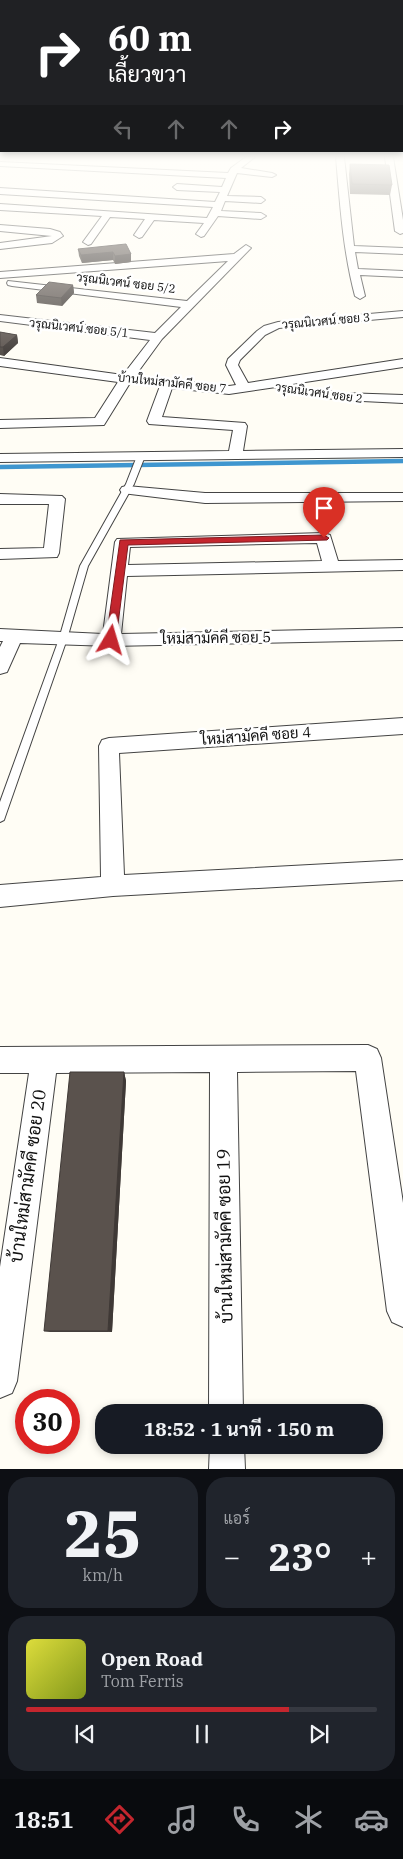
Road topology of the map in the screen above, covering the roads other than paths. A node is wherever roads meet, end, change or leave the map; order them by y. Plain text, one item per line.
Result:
1 (100, 226) edge
2 (145, 226) edge
3 (206, 226) edge
4 (347, 226) edge
5 (399, 226) edge
6 (0, 228) edge
7 (400, 231) dead end
8 (201, 234) dead end
9 (139, 235) dead end
10 (88, 242) dead end
11 (0, 246) edge
12 (246, 248) dead end
13 (349, 249) junction
14 (403, 251) edge
15 (238, 257) junction
16 (353, 272) junction
17 (403, 274) edge
18 (0, 275) edge
19 (0, 282) edge
20 (360, 296) dead end
21 (189, 305) junction
22 (403, 314) edge
23 (0, 318) edge
24 (158, 337) junction
25 (0, 362) edge
26 (403, 363) edge
27 (126, 379) junction
28 (167, 384) junction
29 (265, 385) junction
30 (244, 388) junction
31 (403, 399) edge
32 (0, 424) edge
33 (403, 453) edge
34 (236, 455) junction
35 (0, 458) edge
36 (139, 461) junction
37 (127, 490) junction
38 (403, 497) edge
39 (0, 499) edge
40 (0, 554) edge
41 (403, 565) edge
42 (331, 566) junction
43 (120, 571) junction
44 (403, 634) edge
45 (7, 636) edge
46 (63, 639) junction
47 (111, 640) junction
48 (0, 667) edge
49 (403, 726) edge
50 (0, 817) edge
51 (403, 870) edge
52 (113, 886) junction
53 (0, 896) edge
54 (223, 1059) junction
55 (0, 1060) edge
56 (44, 1060) junction
57 (403, 1311) edge
58 (0, 1381) edge
59 (226, 1404) edge
60 (227, 1454) edge
61 (227, 1469) edge

1 - 10 street
2 - 9 street
3 - 8 street
4 - 13 street
5 - 7 street
6 - 11 street
12 - 15 street
13 - 14 street
13 - 16 street
15 - 18 street
15 - 21 street
16 - 17 street
16 - 20 street
19 - 21 street, วรุณนิเวศน์ ซอย 5/2
21 - 24 street
22 - 30 street, วรุณนิเวศน์ ซอย 3
23 - 24 street, วรุณนิเวศน์ ซอย 5/1
24 - 27 street
25 - 27 street, บ้านใหม่สามัคคี ซอย 7
26 - 29 street, บ้านใหม่สามัคคี ซอย 7
27 - 28 street, บ้านใหม่สามัคคี ซอย 7
27 - 32 street
28 - 30 street, บ้านใหม่สามัคคี ซอย 7
28 - 34 street
29 - 30 street, บ้านใหม่สามัคคี ซอย 7
29 - 31 street, วรุณนิเวศน์ ซอย 2
33 - 34 street
34 - 36 street
35 - 36 street
36 - 37 lane
37 - 38 street
37 - 46 lane
39 - 40 street
41 - 42 street
42 - 43 street
42 - 43 street
43 - 47 street
44 - 47 street, ใหม่สามัคคี ซอย 5
45 - 46 street, ใหม่สามัคคี ซอย 5
45 - 48 street
46 - 47 street, ใหม่สามัคคี ซอย 5
46 - 50 lane
49 - 52 street, ใหม่สามัคคี ซอย 4
51 - 52 street
52 - 53 street
54 - 56 street
54 - 57 street
54 - 59 street, บ้านใหม่สามัคคี ซอย 19
55 - 56 street
56 - 58 street, บ้านใหม่สามัคคี ซอย 20
60 - 61 street

